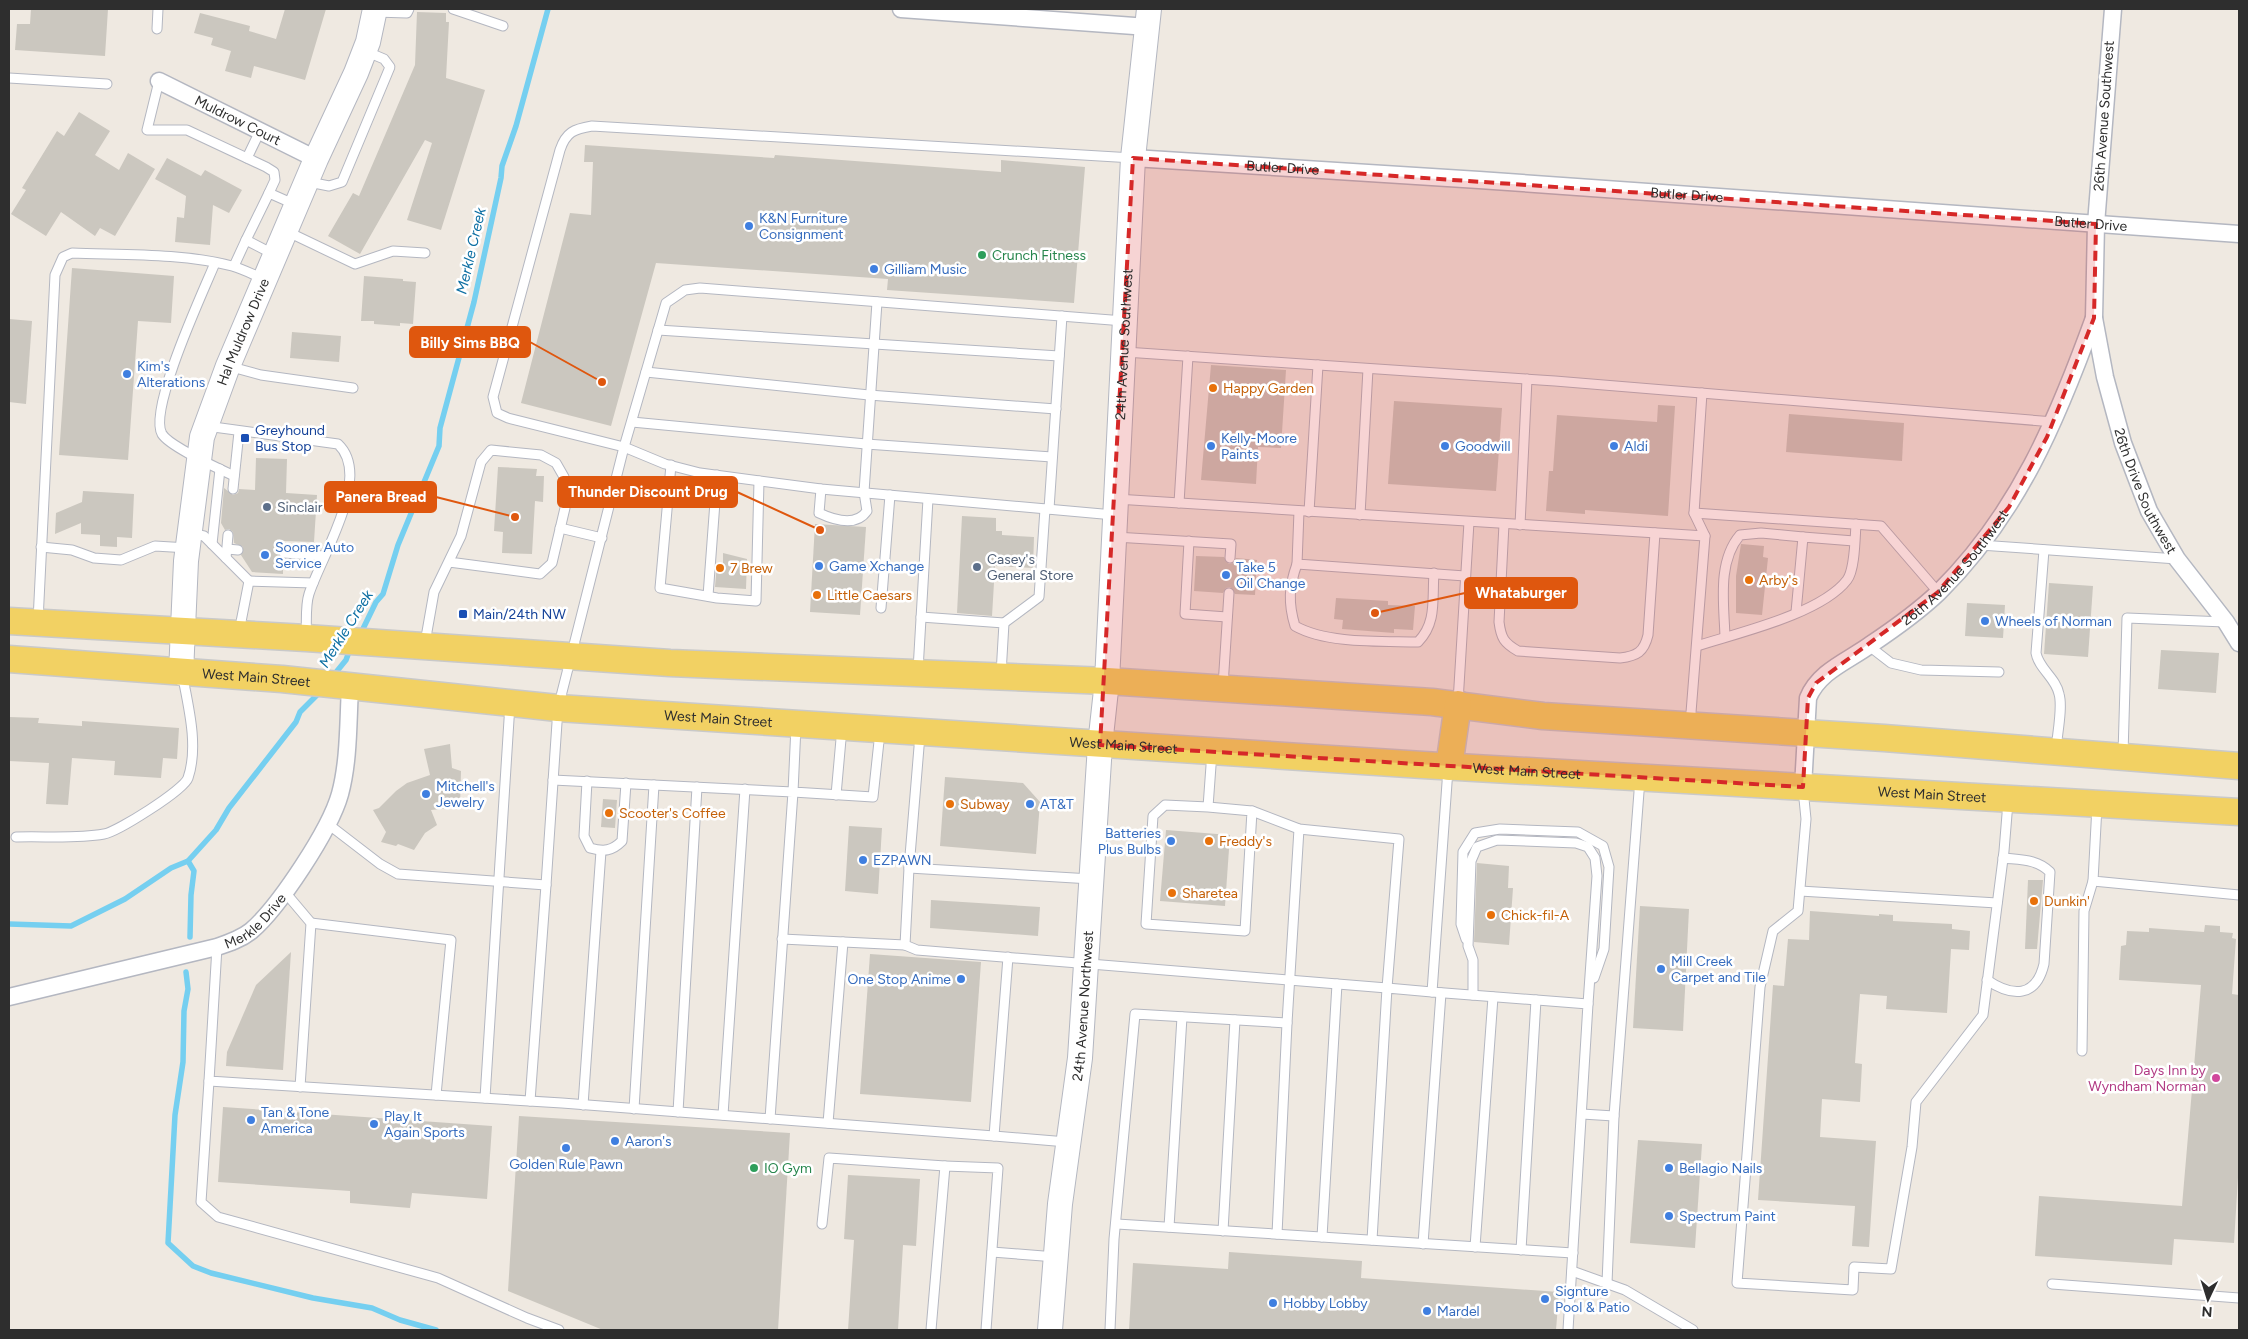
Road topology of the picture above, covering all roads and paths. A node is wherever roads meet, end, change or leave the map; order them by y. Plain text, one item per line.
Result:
1 (158, 9) edge
2 (409, 9) edge
3 (453, 9) edge
4 (901, 9) edge
5 (2113, 9) edge
6 (375, 10) edge
7 (1148, 18) edge
8 (503, 26) dead end
9 (157, 29) dead end
10 (364, 50) junction
11 (9, 78) edge
12 (160, 81) joint
13 (107, 84) dead end
14 (260, 131) junction
15 (247, 158) junction
16 (1133, 158) junction
17 (316, 159) junction
18 (306, 182) junction
19 (269, 193) junction
20 (296, 205) junction
21 (2096, 224) junction
22 (286, 231) junction
23 (2239, 234) edge
24 (246, 240) junction
25 (425, 252) dead end
26 (275, 255) junction
27 (215, 262) junction
28 (234, 266) junction
29 (264, 279) junction
30 (876, 302) junction
31 (1062, 316) junction
32 (2094, 318) junction
33 (1125, 321) junction
34 (658, 330) junction
35 (872, 344) junction
36 (1123, 352) junction
37 (1059, 356) junction
38 (1188, 356) junction
39 (228, 366) junction
40 (1318, 366) junction
41 (1368, 369) junction
42 (646, 372) junction
43 (1527, 380) junction
44 (353, 388) dead end
45 (1702, 393) junction
46 (869, 395) junction
47 (1056, 409) junction
48 (632, 422) junction
49 (2054, 422) junction
50 (206, 426) junction
51 (239, 432) junction
52 (866, 444) junction
53 (624, 447) junction
54 (1052, 457) junction
55 (210, 464) junction
56 (671, 465) junction
57 (717, 475) junction
58 (234, 476) junction
59 (759, 481) junction
60 (233, 488) dead end
61 (821, 489) junction
62 (864, 492) junction
63 (890, 495) junction
64 (928, 498) junction
65 (1178, 503) junction
66 (1047, 509) junction
67 (1304, 511) junction
68 (1694, 513) junction
69 (1360, 515) junction
70 (1115, 517) junction
71 (1469, 522) junction
72 (1504, 524) junction
73 (1856, 524) junction
74 (1520, 525) junction
75 (560, 528) junction
76 (1655, 533) junction
77 (228, 535) dead end
78 (1705, 536) junction
79 (602, 538) junction
80 (1803, 538) junction
81 (189, 540) junction
82 (1189, 540) junction
83 (1854, 541) junction
84 (212, 544) junction
85 (1979, 545) junction
86 (41, 547) junction
87 (238, 550) dead end
88 (2044, 550) junction
89 (226, 553) junction
90 (284, 553) dead end
91 (324, 556) junction
92 (1230, 558) dead end
93 (2177, 559) junction
94 (448, 562) junction
95 (1297, 564) junction
96 (1434, 573) junction
97 (1465, 576) junction
98 (249, 580) junction
99 (313, 583) junction
100 (1938, 592) junction
101 (1228, 593) dead end
102 (708, 596) junction
103 (881, 608) dead end
104 (1796, 612) junction
105 (921, 617) junction
106 (1227, 617) junction
107 (9, 621) edge
108 (2226, 622) junction
109 (38, 623) junction
110 (1004, 623) junction
111 (184, 631) junction
112 (238, 634) junction
113 (1725, 637) junction
114 (306, 638) junction
115 (2239, 643) edge
116 (424, 646) junction
117 (1697, 646) junction
118 (1869, 646) junction
119 (572, 656) junction
120 (9, 659) edge
121 (1999, 672) dead end
122 (182, 673) junction
123 (918, 673) junction
124 (1001, 677) junction
125 (1107, 681) junction
126 (345, 687) junction
127 (1223, 688) junction
128 (510, 703) junction
129 (1458, 704) junction
130 (558, 708) junction
131 (797, 724) junction
132 (1690, 725) junction
133 (842, 727) junction
134 (880, 730) junction
135 (920, 732) junction
136 (1806, 732) junction
137 (1100, 745) junction
138 (2056, 751) junction
139 (1212, 752) junction
140 (2123, 757) junction
141 (2239, 766) edge
142 (1449, 767) junction
143 (1640, 776) junction
144 (553, 780) junction
145 (587, 782) junction
146 (626, 783) junction
147 (654, 785) junction
148 (697, 787) junction
149 (1803, 787) junction
150 (746, 789) junction
151 (793, 792) junction
152 (836, 795) junction
153 (2008, 799) junction
154 (2097, 805) junction
155 (1208, 807) junction
156 (1252, 811) junction
157 (2239, 812) edge
158 (328, 824) junction
159 (1298, 829) junction
160 (16, 836) dead end
161 (601, 851) junction
162 (2003, 858) junction
163 (909, 868) junction
164 (1092, 879) junction
165 (2093, 881) junction
166 (500, 882) junction
167 (546, 886) junction
168 (284, 891) junction
169 (1800, 891) junction
170 (2239, 894) edge
171 (1997, 903) junction
172 (311, 923) junction
173 (782, 939) junction
174 (843, 942) junction
175 (905, 945) junction
176 (1468, 946) junction
177 (217, 947) junction
178 (1008, 957) junction
179 (1086, 964) junction
180 (1290, 980) junction
181 (1987, 980) junction
182 (1337, 984) junction
183 (1387, 988) junction
184 (1590, 990) junction
185 (1436, 992) junction
186 (1473, 995) junction
187 (9, 997) edge
188 (1493, 997) junction
189 (1536, 1000) junction
190 (1588, 1004) junction
191 (1182, 1017) junction
192 (1234, 1020) junction
193 (1287, 1023) junction
194 (2082, 1051) dead end
195 (209, 1081) junction
196 (300, 1087) junction
197 (436, 1096) junction
198 (485, 1098) junction
199 (530, 1101) junction
200 (583, 1105) junction
201 (634, 1109) junction
202 (678, 1112) junction
203 (1582, 1114) junction
204 (723, 1115) junction
205 (1614, 1116) junction
206 (770, 1119) junction
207 (828, 1123) junction
208 (994, 1136) junction
209 (1068, 1142) junction
210 (945, 1166) junction
211 (822, 1224) dead end
212 (1117, 1224) junction
213 (1169, 1227) junction
214 (1223, 1231) junction
215 (1277, 1234) junction
216 (1322, 1237) junction
217 (1372, 1240) junction
218 (1423, 1244) junction
219 (1476, 1247) junction
220 (1521, 1250) junction
221 (992, 1252) junction
222 (1573, 1253) junction
223 (1056, 1257) junction
224 (1572, 1271) junction
225 (1607, 1283) junction
226 (2052, 1284) dead end
227 (2239, 1298) edge
228 (559, 1330) edge
229 (931, 1330) edge
230 (986, 1330) edge
231 (1050, 1330) edge
232 (1110, 1330) edge
233 (1568, 1330) edge
234 (1693, 1330) edge

1 - 9 lane
2 - 6 lane
3 - 8 lane
4 - 7 street
5 - 21 street, 26th Avenue Southwest
6 - 10 main road, Hal Muldrow Drive
7 - 16 main road, 24th Avenue Southwest
10 - 17 main road, Hal Muldrow Drive
10 - 18 lane
11 - 13 lane
12 - 14 street, Muldrow Court
12 - 15 lane
14 - 15 lane
14 - 17 street, Muldrow Court
15 - 19 lane
16 - 21 street, Butler Drive
16 - 33 main road, 24th Avenue Southwest
16 - 53 lane
17 - 18 main road, Hal Muldrow Drive
18 - 20 main road, Hal Muldrow Drive
19 - 20 lane
19 - 24 lane
20 - 22 main road, Hal Muldrow Drive
21 - 23 street, Butler Drive
21 - 32 street, 26th Avenue Southwest
22 - 25 lane
22 - 26 main road, Hal Muldrow Drive
24 - 26 lane
24 - 28 lane
26 - 29 main road, Hal Muldrow Drive
27 - 28 lane
27 - 55 lane
27 - 86 lane
28 - 29 lane
29 - 39 main road, Hal Muldrow Drive
30 - 31 lane
30 - 34 lane
30 - 35 lane
31 - 33 lane
31 - 37 lane
32 - 49 street, 26th Avenue Southwest
32 - 93 street, 26th Drive Southwest
33 - 36 main road, 24th Avenue Southwest
34 - 35 lane
34 - 42 lane
35 - 37 lane
35 - 46 lane
36 - 38 lane
36 - 70 main road, 24th Avenue Southwest
37 - 47 lane
38 - 40 lane
38 - 65 lane
39 - 44 lane
39 - 50 main road, Hal Muldrow Drive
40 - 41 lane
40 - 67 lane
41 - 43 lane
41 - 69 lane
42 - 46 lane
42 - 48 lane
43 - 45 lane
43 - 74 lane
45 - 49 lane
45 - 68 lane
46 - 47 lane
46 - 52 lane
47 - 54 lane
48 - 52 lane
48 - 53 lane
49 - 85 street, 26th Avenue Southwest
50 - 51 lane
50 - 55 main road, Hal Muldrow Drive
51 - 58 lane
51 - 91 lane
52 - 54 lane
52 - 62 lane
53 - 56 lane
53 - 79 lane
54 - 66 lane
55 - 58 lane
55 - 81 main road, Hal Muldrow Drive
55 - 84 lane
56 - 57 lane
56 - 102 lane
57 - 59 lane
57 - 102 lane
58 - 60 lane
59 - 61 lane
59 - 102 lane
61 - 62 lane
61 - 62 lane
62 - 63 lane
63 - 64 lane
63 - 103 lane
64 - 66 lane
64 - 105 lane
65 - 67 lane
65 - 70 lane
66 - 70 lane
66 - 110 lane
67 - 69 lane
67 - 95 lane
68 - 73 lane
68 - 78 lane
69 - 71 lane
70 - 82 lane
70 - 125 main road, 24th Avenue Southwest
71 - 72 lane
71 - 97 lane
72 - 74 lane
72 - 76 lane
73 - 83 lane
73 - 100 lane
74 - 76 lane
75 - 79 lane
75 - 94 lane
75 - 94 lane
76 - 78 lane
77 - 89 lane
78 - 117 lane
79 - 119 lane
80 - 83 lane
80 - 104 lane
80 - 113 lane
81 - 84 lane
81 - 86 lane
81 - 111 main road, Hal Muldrow Drive
82 - 92 lane
82 - 106 lane
83 - 104 lane
84 - 89 lane
85 - 88 lane
85 - 100 street, 26th Avenue Southwest
86 - 109 lane
87 - 89 lane
88 - 93 lane
88 - 138 lane
89 - 98 lane
90 - 91 lane
91 - 99 lane
93 - 108 street, 26th Drive Southwest
94 - 116 lane
95 - 96 lane
95 - 96 lane
96 - 97 lane
97 - 129 lane
98 - 99 lane
98 - 112 lane
99 - 114 lane
100 - 118 street, 26th Avenue Southwest
101 - 106 lane
104 - 113 lane
105 - 110 lane
105 - 123 lane
106 - 127 lane
107 - 109 main road
108 - 115 street, 26th Drive Southwest
108 - 140 lane
109 - 111 main road
110 - 124 lane
111 - 112 main road
111 - 122 main road, Hal Muldrow Drive
112 - 114 main road
113 - 117 lane
114 - 116 main road
116 - 119 main road
117 - 132 lane
118 - 121 lane
118 - 136 street, 26th Avenue Southwest
119 - 123 main road
119 - 130 lane
120 - 122 main road, West Main Street
122 - 126 main road, West Main Street
122 - 160 lane
123 - 124 main road
124 - 125 main road
125 - 127 main road
125 - 137 main road, 24th Avenue Northwest
126 - 128 main road, West Main Street
126 - 158 street, Merkle Drive
127 - 129 main road
128 - 130 main road, West Main Street
128 - 166 lane
129 - 132 main road
129 - 142 main road
130 - 131 main road, West Main Street
130 - 144 lane
131 - 133 main road, West Main Street
131 - 151 lane
132 - 136 main road
133 - 134 main road, West Main Street
133 - 152 lane
134 - 135 main road, West Main Street
134 - 152 lane
135 - 137 main road, West Main Street
135 - 163 lane
136 - 138 main road
136 - 149 street, 26th Avenue Southwest
137 - 139 main road, West Main Street
137 - 164 main road, 24th Avenue Northwest
138 - 140 main road
139 - 142 main road, West Main Street
139 - 155 lane
140 - 141 main road
142 - 143 main road, West Main Street
142 - 185 lane
143 - 149 main road, West Main Street
143 - 205 lane
144 - 145 lane
144 - 167 lane
145 - 146 lane
145 - 161 lane
146 - 147 lane
146 - 161 lane
147 - 148 lane
147 - 201 lane
148 - 150 lane
148 - 202 lane
149 - 153 main road, West Main Street
149 - 169 lane
150 - 151 lane
150 - 204 lane
151 - 152 lane
151 - 173 lane
153 - 154 main road, West Main Street
153 - 162 lane
154 - 157 main road, West Main Street
154 - 165 lane
155 - 156 lane
155 - 156 lane
156 - 159 lane
158 - 166 lane
158 - 168 street, Merkle Drive
159 - 180 lane
159 - 183 lane
161 - 200 lane
162 - 171 lane
162 - 181 lane
163 - 164 lane
163 - 175 lane
164 - 179 main road, 24th Avenue Northwest
165 - 170 lane
165 - 194 lane
166 - 167 lane
166 - 198 lane
167 - 199 lane
168 - 172 lane
168 - 177 street, Merkle Drive
169 - 171 lane
169 - 181 lane
171 - 181 lane
172 - 196 lane
172 - 197 lane
173 - 174 lane
173 - 206 lane
174 - 175 lane
174 - 207 lane
175 - 178 lane
176 - 184 lane
176 - 184 lane
176 - 186 lane
177 - 187 street, Merkle Drive
177 - 195 lane
178 - 179 lane
178 - 208 lane
179 - 180 lane
179 - 209 main road, 24th Avenue Northwest
180 - 182 lane
180 - 193 lane
182 - 183 lane
182 - 216 lane
183 - 185 lane
183 - 217 lane
184 - 190 lane
185 - 186 lane
185 - 218 lane
186 - 188 lane
188 - 189 lane
188 - 219 lane
189 - 190 lane
189 - 220 lane
190 - 203 lane
191 - 192 lane
191 - 212 lane
191 - 213 lane
192 - 193 lane
192 - 214 lane
193 - 215 lane
195 - 196 lane
195 - 228 lane
196 - 197 lane
197 - 198 lane
198 - 199 lane
199 - 200 lane
200 - 201 lane
201 - 202 lane
202 - 204 lane
203 - 205 lane
203 - 222 lane
204 - 206 lane
205 - 225 lane
206 - 207 lane
207 - 208 lane
208 - 209 lane
209 - 223 main road, 24th Avenue Northwest
210 - 211 lane
210 - 221 lane
210 - 229 lane
212 - 213 lane
212 - 232 lane
213 - 214 lane
214 - 215 lane
215 - 216 lane
216 - 217 lane
217 - 218 lane
218 - 219 lane
219 - 220 lane
220 - 222 lane
221 - 223 lane
221 - 230 lane
222 - 224 lane
223 - 231 main road, 24th Avenue Northwest
224 - 225 lane
224 - 233 lane
225 - 234 lane
226 - 227 lane

